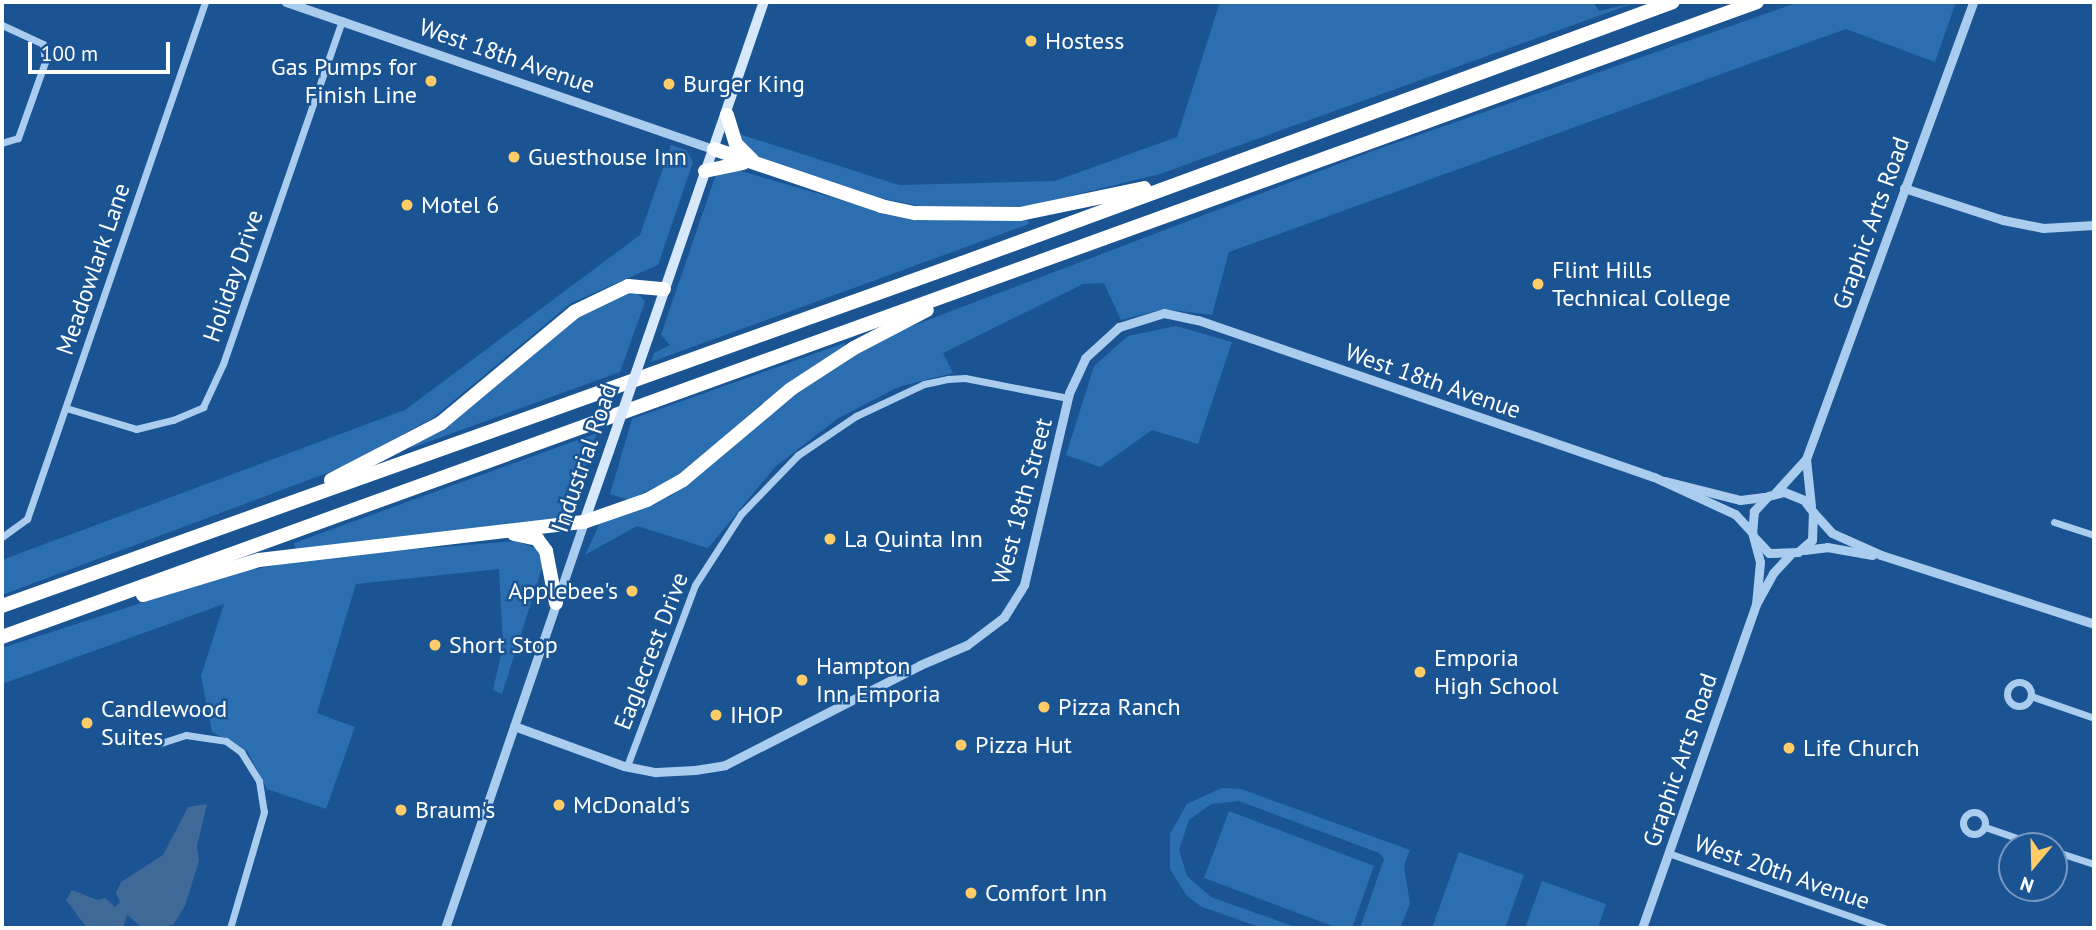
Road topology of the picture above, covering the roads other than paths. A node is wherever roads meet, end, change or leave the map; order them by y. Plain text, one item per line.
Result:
1 (205, 2) edge
2 (286, 2) edge
3 (764, 2) edge
4 (1673, 2) edge
5 (1757, 2) edge
6 (1973, 2) edge
7 (342, 20) junction
8 (2, 25) edge
9 (727, 115) junction
10 (2, 143) edge
11 (714, 149) junction
12 (755, 163) junction
13 (705, 171) junction
14 (1203, 175) junction
15 (1904, 188) junction
16 (2094, 225) edge
17 (664, 289) junction
18 (958, 292) junction
19 (1192, 319) joint
20 (1068, 398) junction
21 (66, 408) junction
22 (1806, 459) junction
23 (1660, 480) junction
24 (1771, 495) junction
25 (300, 500) junction
26 (1812, 510) junction
27 (584, 522) junction
28 (2054, 522) dead end
29 (492, 533) junction
30 (1753, 535) junction
31 (2094, 535) edge
32 (2, 537) edge
33 (1794, 554) junction
34 (1881, 555) junction
35 (556, 603) junction
36 (1756, 604) junction
37 (2, 606) edge
38 (81, 609) junction
39 (2094, 624) edge
40 (2, 637) edge
41 (2031, 696) dead end
42 (2094, 718) edge
43 (513, 726) junction
44 (161, 743) dead end
45 (627, 766) junction
46 (1985, 827) dead end
47 (1999, 832) edge
48 (1668, 853) junction
49 (2068, 856) edge
50 (2094, 864) edge
51 (230, 928) edge
52 (445, 928) edge
53 (1642, 928) edge
54 (1884, 928) edge

1 - 21 street, Meadowlark Lane
2 - 7 street, West 18th Avenue
3 - 9 main road, Industrial Road
4 - 14 highway
5 - 18 highway
6 - 15 street, Graphic Arts Road
7 - 11 street, West 18th Avenue
7 - 21 street, Holiday Drive
8 - 10 street
9 - 11 main road, Industrial Road
9 - 12 highway
11 - 12 highway
11 - 13 main road, Industrial Road
12 - 13 highway
12 - 14 highway
13 - 17 main road, Industrial Road
14 - 25 highway
15 - 16 street
15 - 22 street, Graphic Arts Road
17 - 25 highway
17 - 27 main road, Industrial Road, bridge
18 - 27 highway
18 - 38 highway
19 - 20 street, West 18th Street
19 - 23 street, West 18th Avenue
20 - 45 street, West 18th Street
20 - 45 street, Eaglecrest Drive
21 - 32 street, Meadowlark Lane
22 - 24 street, Graphic Arts Road
22 - 26 street, Graphic Arts Road
23 - 24 street, West 18th Avenue
23 - 30 street, West 18th Avenue
24 - 26 street
24 - 30 street
25 - 37 highway
26 - 33 street
26 - 34 street
27 - 29 highway
27 - 35 street, Industrial Road
28 - 31 street
29 - 35 highway
29 - 38 highway
30 - 33 street
30 - 36 street, Graphic Arts Road
33 - 34 street
33 - 36 street, Graphic Arts Road
34 - 39 street
35 - 43 street, Industrial Road
36 - 48 street, Graphic Arts Road
38 - 40 highway
41 - 42 street
43 - 45 street, West 18th Street
43 - 52 street, Industrial Road
44 - 51 street
46 - 47 street
48 - 53 street, Graphic Arts Road
48 - 54 street, West 20th Avenue
49 - 50 street

